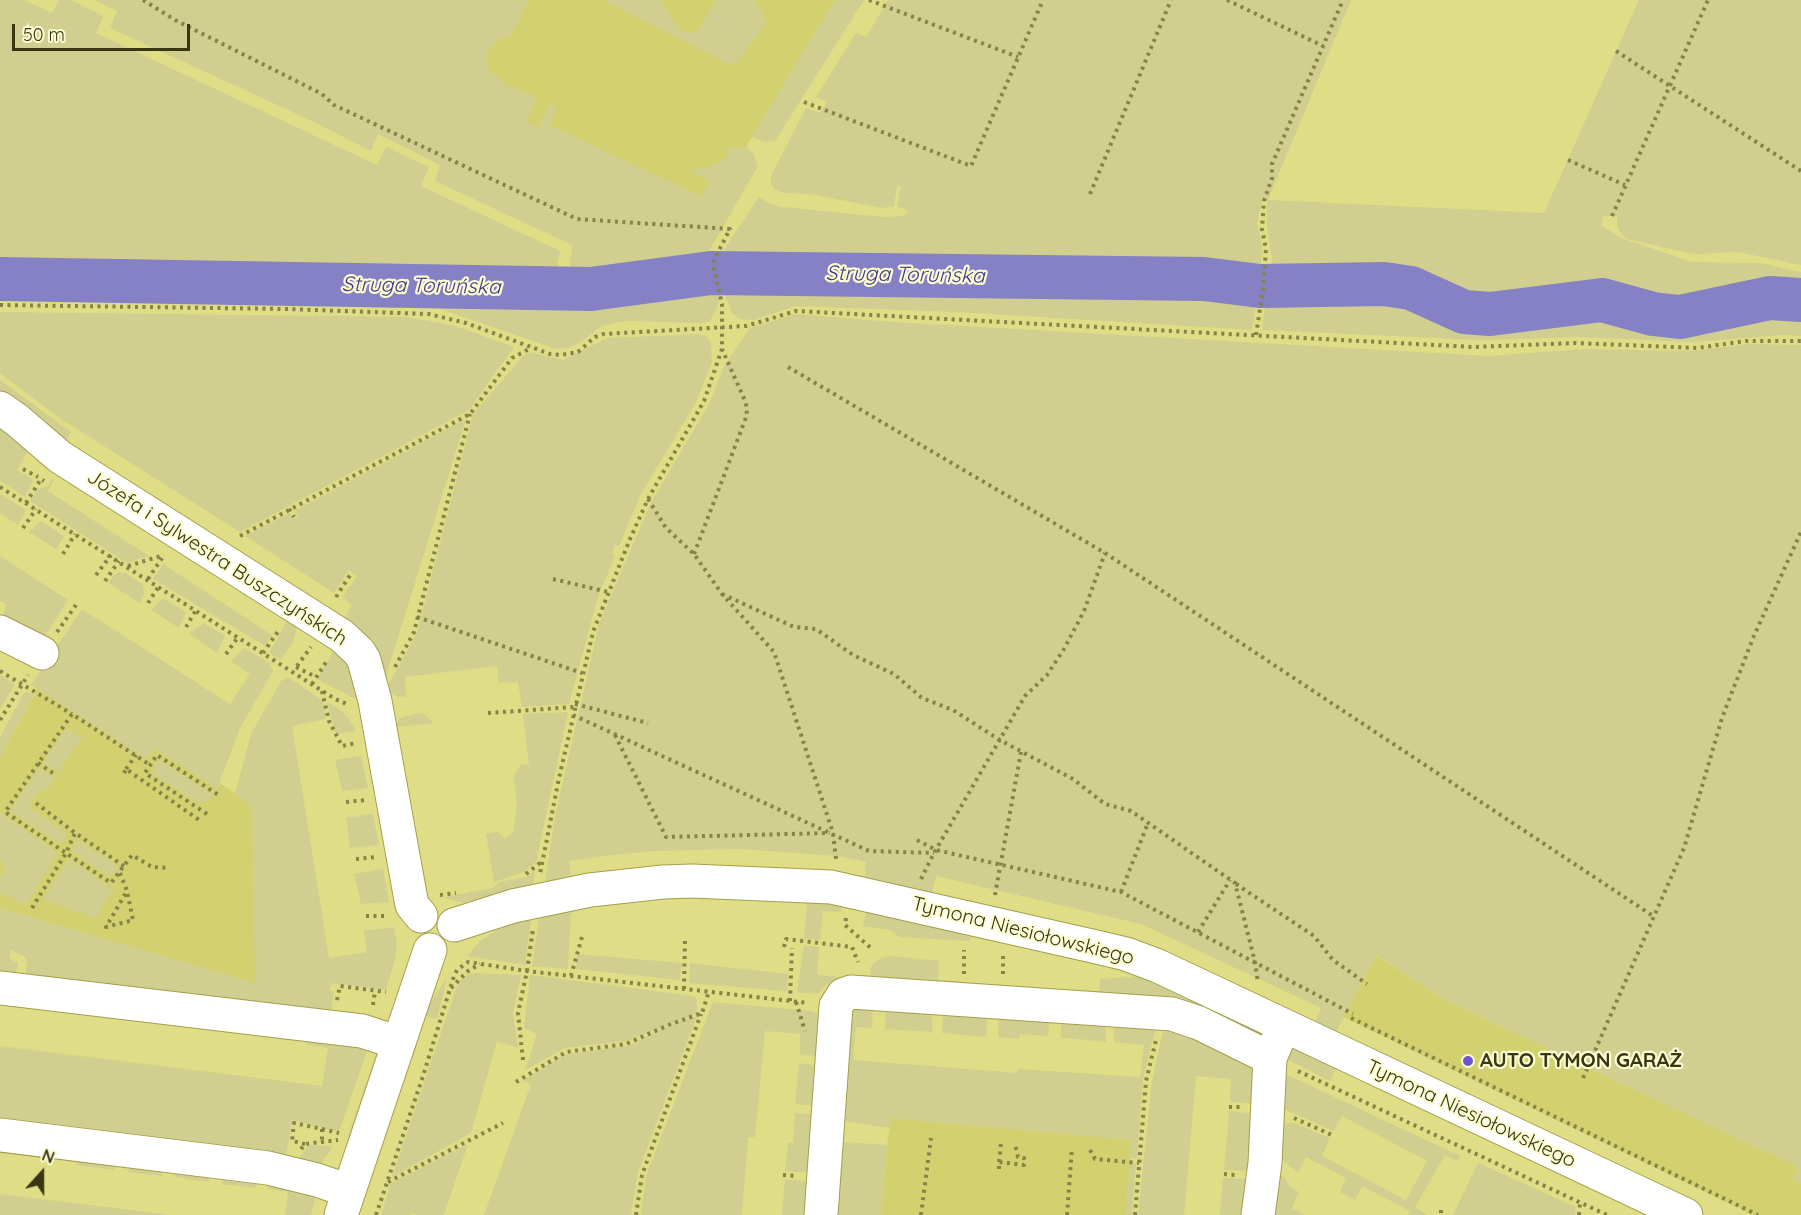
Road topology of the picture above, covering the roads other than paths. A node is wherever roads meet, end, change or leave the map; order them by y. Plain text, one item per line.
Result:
1 (0, 408) edge
2 (0, 632) edge
3 (42, 653) dead end
4 (421, 916) junction
5 (454, 925) junction
6 (430, 950) junction
7 (0, 988) edge
8 (1273, 1021) junction
9 (399, 1043) junction
10 (1270, 1058) junction
11 (0, 1136) edge
12 (345, 1203) edge
13 (1675, 1213) edge
14 (821, 1215) edge
15 (1258, 1215) edge

1 - 4 street, Józefa i Sylwestra Buszczyńskich
2 - 3 street
4 - 5 street
4 - 6 street
5 - 6 street
5 - 8 street, Tymona Niesiołowskiego
6 - 9 street
7 - 9 street
8 - 10 street
8 - 13 street, Tymona Niesiołowskiego
9 - 12 street
10 - 14 street
10 - 15 street
11 - 12 street

